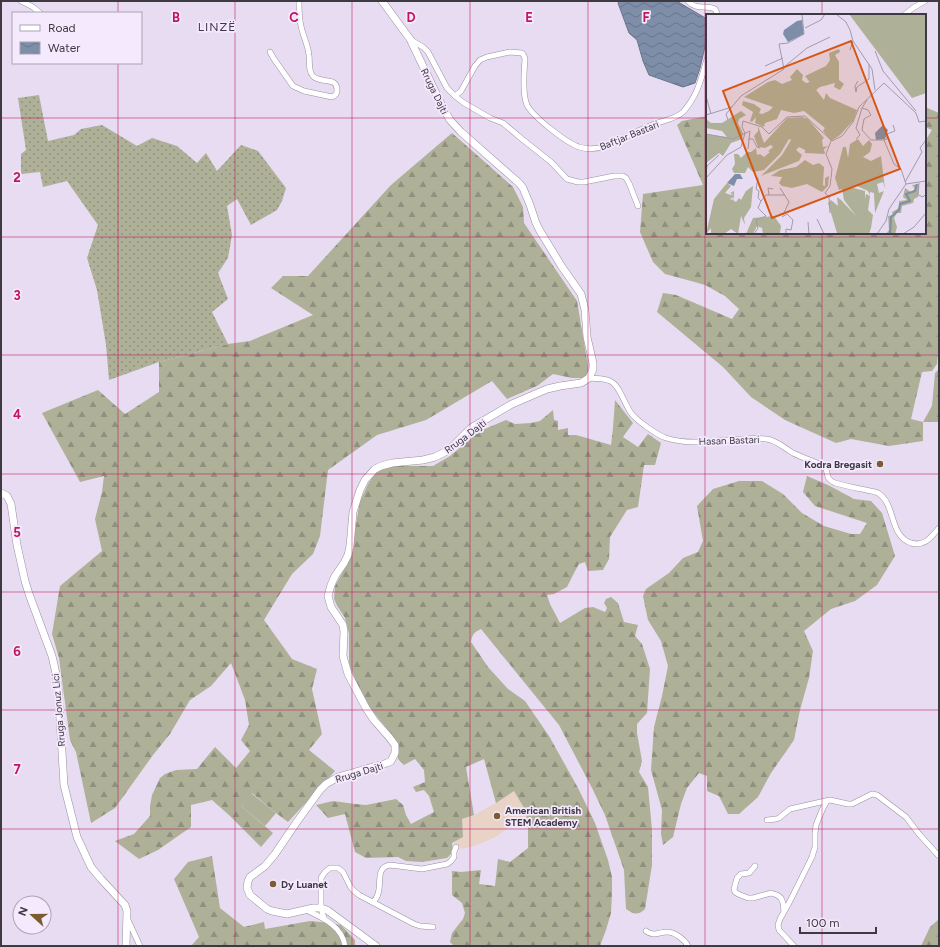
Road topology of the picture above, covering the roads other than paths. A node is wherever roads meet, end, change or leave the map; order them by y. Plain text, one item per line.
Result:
1 (21, 1) edge
2 (298, 1) edge
3 (382, 1) edge
4 (688, 1) edge
5 (925, 1) edge
6 (39, 12) edge
7 (716, 14) edge
8 (905, 14) edge
9 (410, 39) junction
10 (270, 52) dead end
11 (706, 62) edge
12 (455, 96) junction
13 (638, 206) dead end
14 (589, 378) junction
15 (1, 493) edge
16 (939, 528) edge
17 (828, 801) junction
18 (767, 820) dead end
19 (456, 847) dead end
20 (939, 856) edge
21 (755, 866) dead end
22 (374, 902) junction
23 (320, 908) junction
24 (306, 910) junction
25 (784, 911) junction
26 (324, 918) junction
27 (127, 919) junction
28 (433, 927) dead end
29 (646, 931) dead end
30 (126, 946) edge
31 (140, 946) edge
32 (345, 946) edge
33 (376, 946) edge
34 (688, 946) edge
35 (794, 946) edge

1 - 6 street
2 - 10 street
3 - 9 main road, Rruga Dajti
4 - 7 street
5 - 8 street
9 - 12 street
9 - 14 main road, Rruga Dajti
11 - 12 street, Baftjar Bastari
12 - 13 street
14 - 16 street, Hasan Bastari
14 - 24 main road, Rruga Dajti
15 - 27 main road, Rruga Jonuz Lici
17 - 18 street
17 - 20 street
17 - 25 street
19 - 22 street
21 - 25 street
22 - 23 street
22 - 28 street
23 - 24 main road, Rruga Dajti
23 - 26 street
23 - 33 main road
24 - 26 street
25 - 35 street
26 - 32 street
27 - 30 main road
27 - 31 street
29 - 34 street

